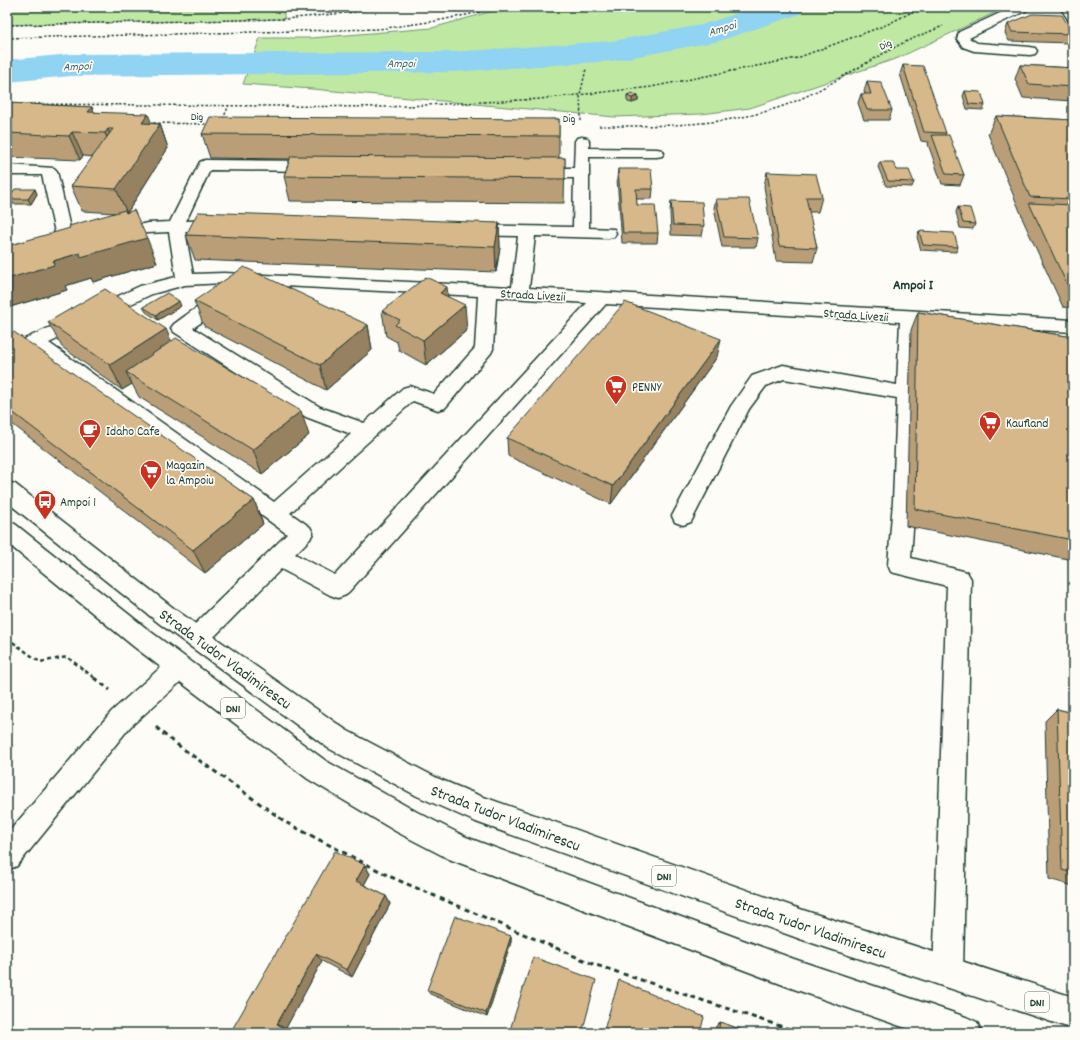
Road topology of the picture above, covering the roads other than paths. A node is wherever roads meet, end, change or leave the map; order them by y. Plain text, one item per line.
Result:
1 (1022, 7) edge
2 (1066, 7) edge
3 (1073, 18) edge
4 (1030, 51) dead end
5 (657, 153) dead end
6 (7, 170) edge
7 (334, 172) edge
8 (517, 173) edge
9 (581, 174) junction
10 (240, 225) edge
11 (176, 226) junction
12 (455, 230) edge
13 (527, 231) junction
14 (581, 233) junction
15 (608, 234) dead end
16 (185, 280) junction
17 (487, 291) junction
18 (520, 293) junction
19 (601, 298) junction
20 (212, 307) edge
21 (910, 317) junction
22 (1073, 326) edge
23 (35, 342) junction
24 (7, 355) edge
25 (906, 394) junction
26 (367, 432) junction
27 (7, 490) edge
28 (275, 514) junction
29 (682, 516) dead end
30 (7, 530) edge
31 (278, 556) junction
32 (197, 638) junction
33 (178, 668) junction
34 (7, 856) edge
35 (948, 973) junction
36 (1073, 1013) edge
37 (966, 1033) edge

1 - 4 main road
2 - 3 main road
5 - 9 main road
6 - 11 main road
7 - 11 main road
8 - 9 main road
9 - 14 main road
10 - 11 main road
11 - 16 main road
12 - 13 main road
13 - 14 main road
13 - 18 main road
14 - 15 main road
16 - 17 main road, Strada Livezii
16 - 23 main road, Strada Livezii
17 - 18 main road, Strada Livezii
17 - 26 main road
18 - 19 main road, Strada Livezii
19 - 21 main road, Strada Livezii
19 - 31 main road
20 - 26 main road
21 - 22 main road, Strada Livezii
21 - 25 main road
23 - 24 main road, Strada Livezii
23 - 28 main road
25 - 29 main road
25 - 35 main road
26 - 28 main road
27 - 32 main road, Strada Tudor Vladimirescu / DN1
28 - 31 main road
30 - 33 main road, DN1
31 - 32 main road
32 - 35 main road, Strada Tudor Vladimirescu / DN1
33 - 34 main road
33 - 37 main road, DN1
35 - 36 main road, Strada Tudor Vladimirescu / DN1

